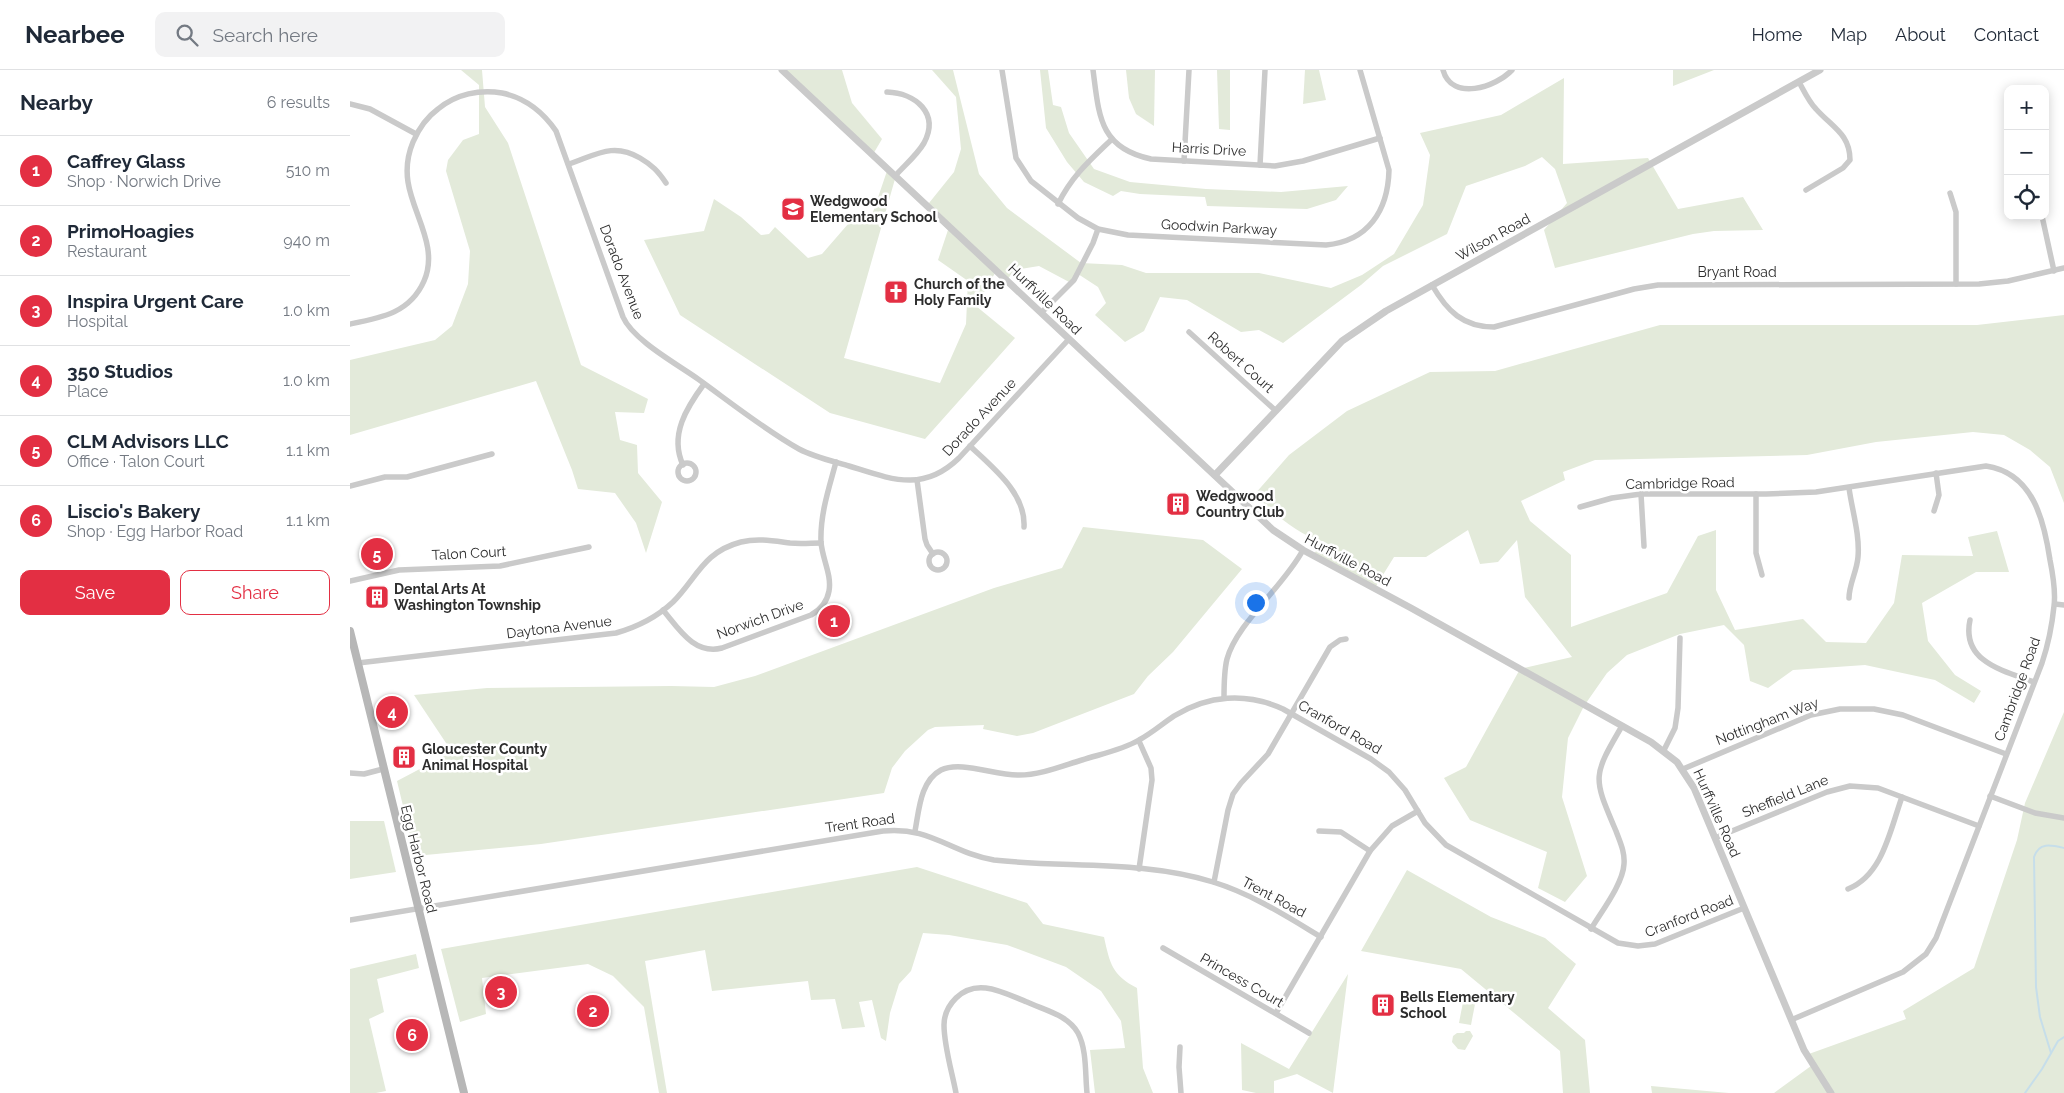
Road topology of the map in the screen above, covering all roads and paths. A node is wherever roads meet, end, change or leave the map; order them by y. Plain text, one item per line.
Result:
1 (782, 70) edge
2 (1002, 70) edge
3 (1093, 70) edge
4 (1188, 70) edge
5 (1265, 70) edge
6 (1360, 70) edge
7 (1444, 70) edge
8 (1512, 70) edge
9 (1820, 70) edge
10 (1799, 82) junction
11 (887, 92) dead end
12 (350, 104) edge
13 (416, 134) junction
14 (1380, 138) junction
15 (1111, 140) junction
16 (1184, 160) junction
17 (569, 164) junction
18 (1260, 165) junction
19 (896, 175) junction
20 (666, 183) dead end
21 (1806, 190) dead end
22 (1950, 193) dead end
23 (1058, 204) junction
24 (2043, 220) edge
25 (1098, 229) junction
26 (2064, 268) edge
27 (2054, 271) junction
28 (1956, 284) junction
29 (1432, 285) junction
30 (1042, 312) junction
31 (350, 324) edge
32 (1189, 332) dead end
33 (1069, 339) junction
34 (704, 384) junction
35 (1276, 411) junction
36 (970, 446) junction
37 (492, 454) dead end
38 (836, 462) junction
39 (683, 465) dead end
40 (1936, 473) junction
41 (1215, 475) junction
42 (918, 480) junction
43 (350, 486) edge
44 (1849, 488) junction
45 (1641, 494) junction
46 (1756, 494) junction
47 (1580, 507) dead end
48 (1934, 511) dead end
49 (1024, 527) dead end
50 (821, 543) junction
51 (1644, 546) dead end
52 (589, 547) dead end
53 (1303, 550) junction
54 (933, 554) dead end
55 (1762, 575) dead end
56 (350, 581) edge
57 (1849, 598) dead end
58 (2054, 604) junction
59 (2064, 605) edge
60 (663, 610) junction
61 (1970, 620) dead end
62 (350, 631) edge
63 (1680, 638) dead end
64 (1346, 639) dead end
65 (358, 663) junction
66 (2034, 682) junction
67 (1224, 698) junction
68 (1291, 713) junction
69 (1622, 726) junction
70 (1139, 741) junction
71 (1664, 750) junction
72 (2006, 754) junction
73 (384, 769) junction
74 (1683, 769) junction
75 (350, 773) edge
76 (1990, 796) junction
77 (1902, 797) junction
78 (1418, 811) junction
79 (2064, 818) edge
80 (1979, 826) junction
81 (915, 831) junction
82 (1319, 831) dead end
83 (1715, 838) junction
84 (1370, 851) junction
85 (1139, 869) junction
86 (1214, 882) junction
87 (1848, 889) dead end
88 (418, 908) junction
89 (1744, 908) junction
90 (350, 920) edge
91 (1592, 929) junction
92 (1321, 937) junction
93 (1163, 948) dead end
94 (1276, 1013) junction
95 (1791, 1020) junction
96 (1309, 1033) dead end
97 (1180, 1048) dead end
98 (464, 1093) edge
99 (956, 1093) edge
100 (1087, 1093) edge
101 (1181, 1093) edge
102 (1831, 1093) edge

1 - 19 street, Hurffville Road
2 - 23 street, Goodwin Parkway
3 - 15 street
4 - 16 street
5 - 18 street
6 - 14 street, Goodwin Parkway
7 - 8 street
9 - 10 street, Wilson Road
10 - 21 street
10 - 29 street, Wilson Road
11 - 19 street
12 - 13 street
13 - 17 street, Dorado Avenue
13 - 31 street, Dorado Avenue
14 - 18 street, Harris Drive
14 - 25 street, Goodwin Parkway
15 - 16 street, Harris Drive
15 - 23 street
16 - 18 street, Harris Drive
17 - 20 street
17 - 34 street, Dorado Avenue
19 - 30 street, Hurffville Road
22 - 28 street
23 - 25 street, Goodwin Parkway
24 - 27 street
25 - 30 street
26 - 27 street, Bryant Road
27 - 28 street, Bryant Road
28 - 29 street, Bryant Road
29 - 35 street, Wilson Road
30 - 33 street, Hurffville Road
32 - 35 street, Robert Court
33 - 36 street, Dorado Avenue
33 - 41 street, Hurffville Road
34 - 38 street, Dorado Avenue
34 - 39 street
35 - 41 street, Wilson Road
36 - 42 street, Dorado Avenue
36 - 49 street
37 - 43 street
38 - 42 street, Dorado Avenue
38 - 50 street, Norwich Drive
40 - 44 street, Cambridge Road
40 - 48 street
40 - 58 street, Cambridge Road
41 - 53 street, Hurffville Road
42 - 54 street
44 - 46 street, Cambridge Road
44 - 57 street
45 - 46 street, Cambridge Road
45 - 47 street, Cambridge Road
45 - 51 street
46 - 55 street
50 - 60 street, Daytona Avenue
50 - 60 street, Norwich Drive
52 - 56 street, Talon Court
53 - 67 street
53 - 69 street, Hurffville Road
58 - 59 street
58 - 66 street, Cambridge Road
60 - 65 street, Daytona Avenue
61 - 66 street
62 - 65 main road, Egg Harbor Road
63 - 71 street
64 - 68 street
65 - 73 main road, Egg Harbor Road
66 - 72 street, Cambridge Road
67 - 68 street, Cranford Road
67 - 70 street, Cranford Road
68 - 78 street, Cranford Road
68 - 86 street
69 - 71 street, Hurffville Road
69 - 91 street
70 - 81 street, Cranford Road
70 - 85 street
71 - 74 street, Hurffville Road
72 - 74 street, Nottingham Way
72 - 76 street, Cambridge Road
73 - 75 street
73 - 88 main road, Egg Harbor Road
74 - 83 street, Hurffville Road
76 - 79 street
76 - 80 street, Cambridge Road
77 - 80 street, Sheffield Lane
77 - 83 street, Sheffield Lane
77 - 87 street
78 - 84 street
78 - 91 street, Cranford Road
80 - 95 street, Cambridge Road
81 - 85 street, Trent Road
81 - 88 street, Trent Road
82 - 84 street
83 - 89 street, Hurffville Road
84 - 92 street
85 - 86 street, Trent Road
86 - 92 street, Trent Road
88 - 90 street, Trent Road
88 - 98 main road, Egg Harbor Road
89 - 91 street, Cranford Road
89 - 95 street, Hurffville Road
92 - 94 street
93 - 94 street, Princess Court
94 - 96 street, Princess Court
95 - 102 street, Hurffville Road
97 - 101 street
99 - 100 street

